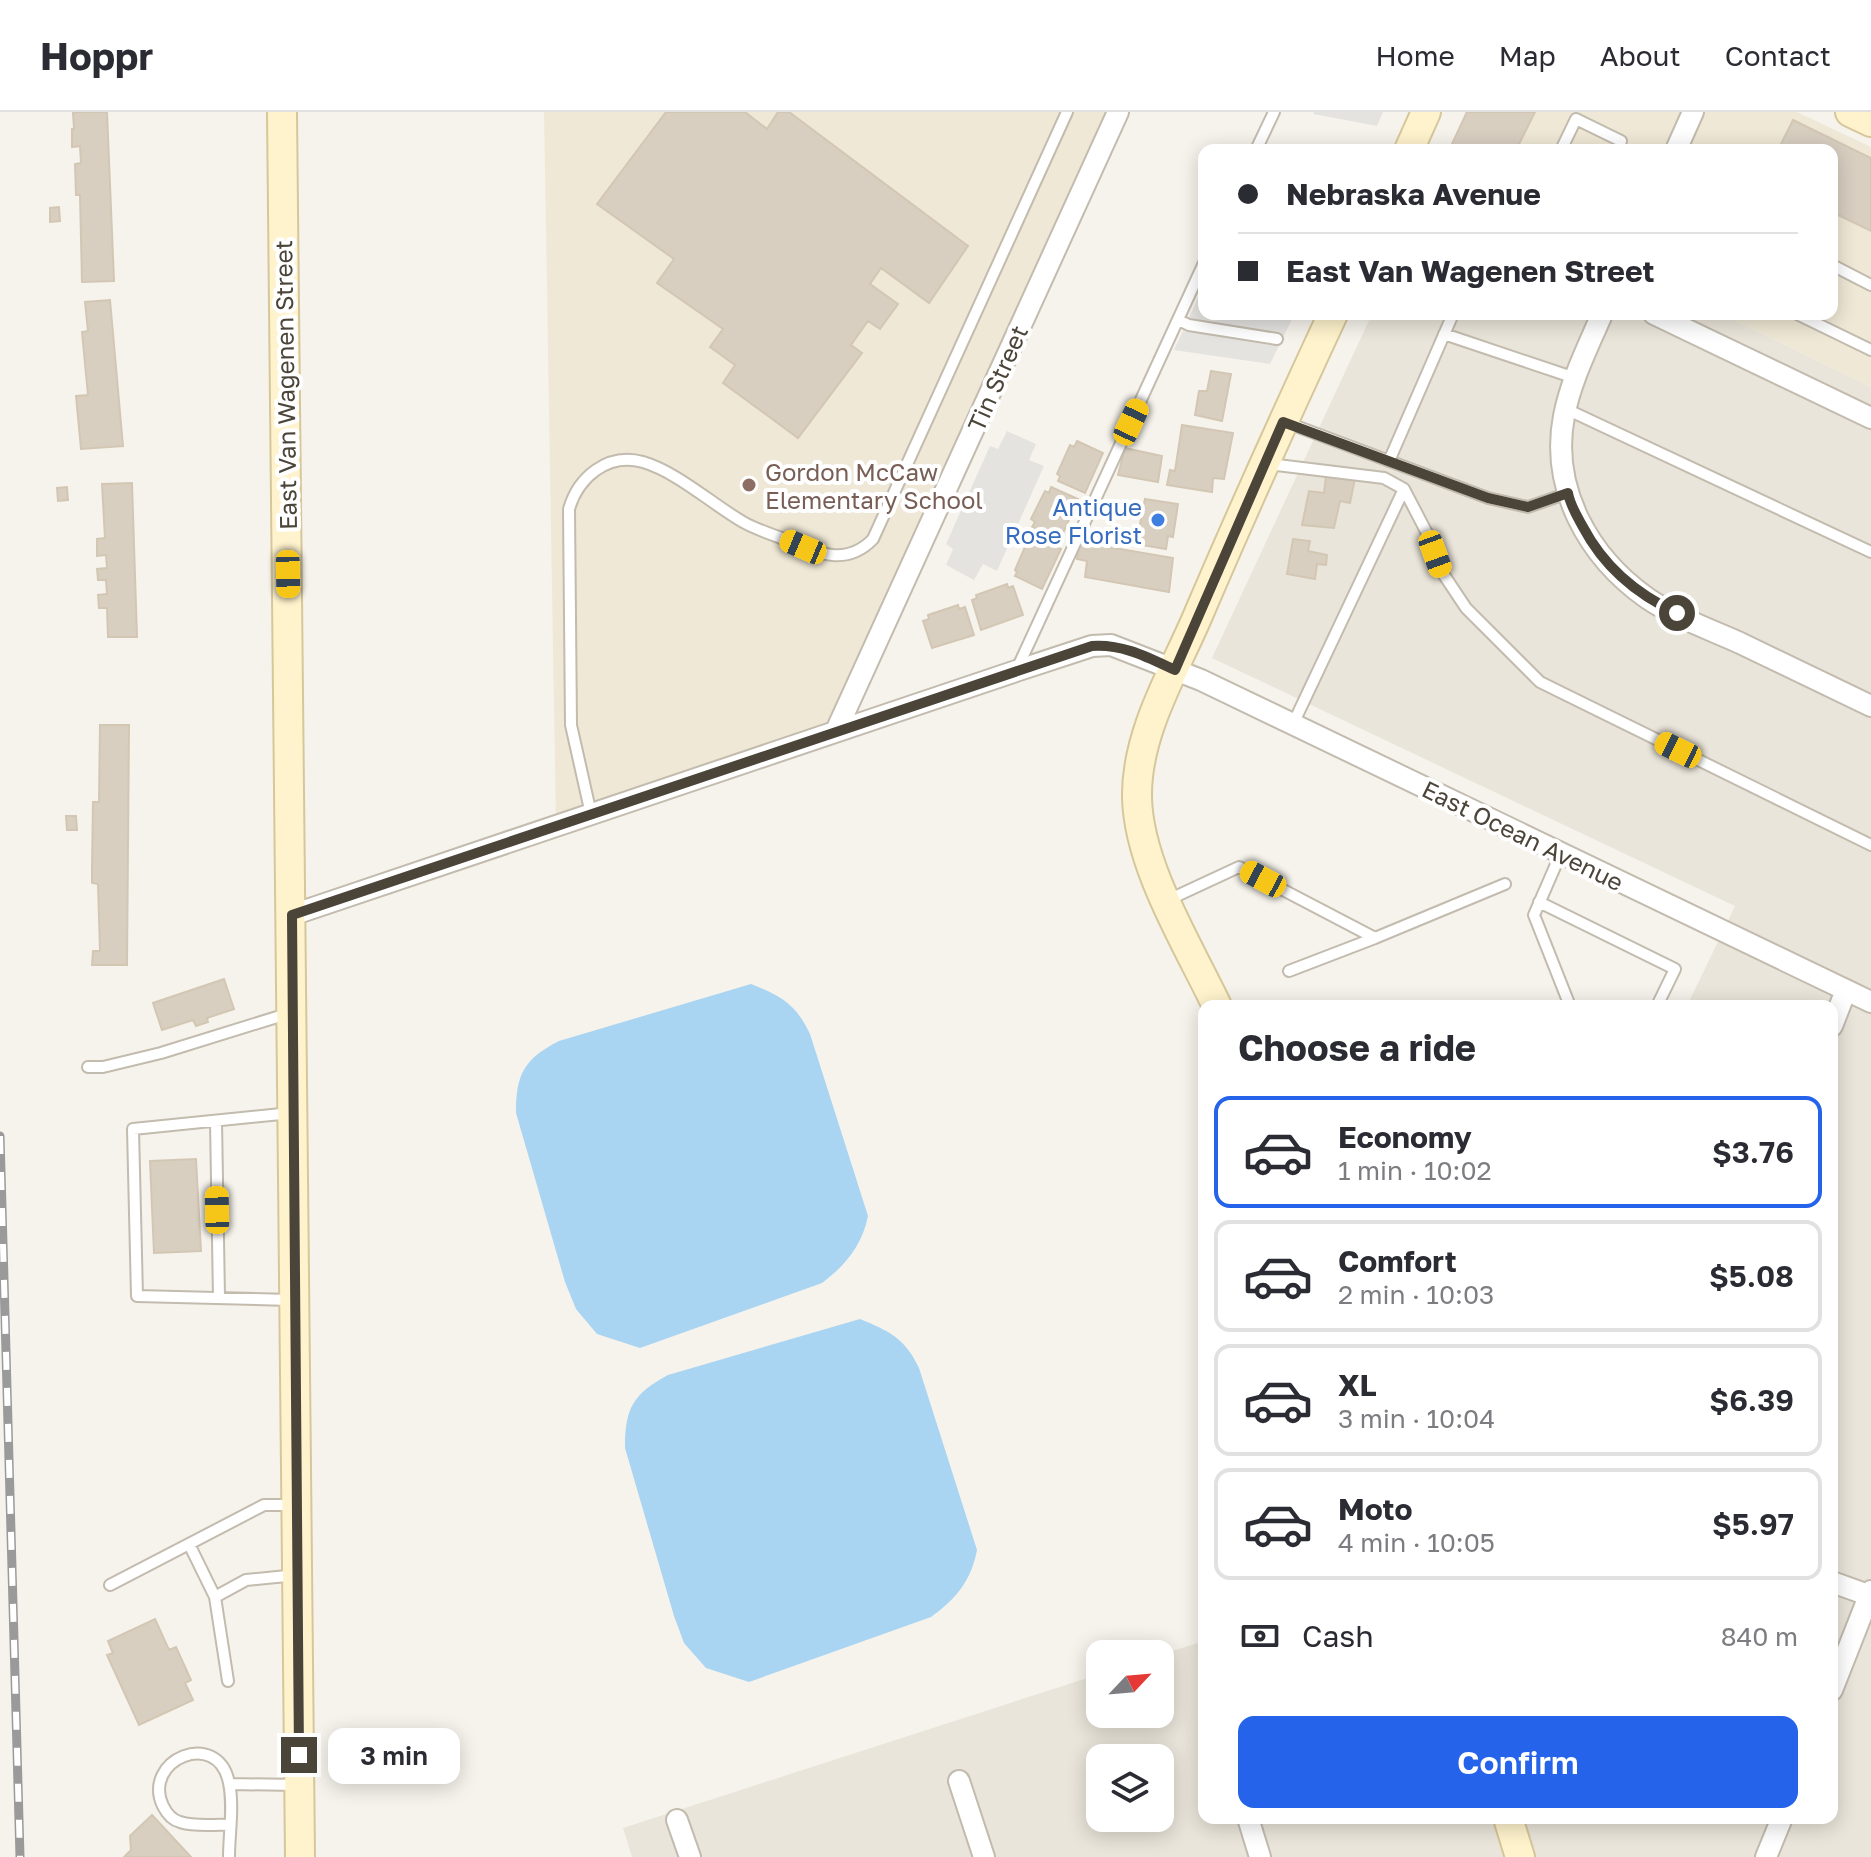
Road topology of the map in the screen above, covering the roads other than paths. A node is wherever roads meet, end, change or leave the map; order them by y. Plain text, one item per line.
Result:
1 (282, 112) edge
2 (1067, 112) edge
3 (1118, 112) edge
4 (1274, 112) edge
5 (1426, 112) edge
6 (1693, 112) edge
7 (1850, 112) edge
8 (1871, 122) edge
9 (1259, 144) edge
10 (1413, 144) edge
11 (1564, 144) edge
12 (1620, 144) edge
13 (1679, 144) edge
14 (1838, 268) edge
15 (1198, 276) edge
16 (1871, 285) edge
17 (1178, 320) junction
18 (1330, 320) edge
19 (1450, 320) edge
20 (1599, 320) edge
21 (1667, 320) edge
22 (1809, 320) edge
23 (1444, 334) junction
24 (1277, 339) dead end
25 (1871, 350) edge
26 (1575, 378) junction
27 (1566, 409) junction
28 (1871, 418) edge
29 (1283, 422) junction
30 (1389, 461) junction
31 (1263, 463) junction
32 (1404, 489) junction
33 (1568, 493) junction
34 (1871, 552) edge
35 (1175, 670) junction
36 (1016, 671) junction
37 (1871, 706) edge
38 (1293, 724) junction
39 (836, 731) junction
40 (591, 814) junction
41 (1871, 845) edge
42 (1561, 853) junction
43 (1505, 884) dead end
44 (1167, 900) junction
45 (1539, 902) junction
46 (292, 915) junction
47 (1375, 938) junction
48 (1289, 971) dead end
49 (1846, 990) junction
50 (1214, 1000) edge
51 (1568, 1000) edge
52 (1660, 1000) edge
53 (1871, 1002) edge
54 (1838, 1011) edge
55 (292, 1013) junction
56 (88, 1067) dead end
57 (293, 1113) junction
58 (216, 1121) junction
59 (219, 1298) junction
60 (294, 1300) junction
61 (296, 1505) junction
62 (190, 1546) junction
63 (297, 1575) junction
64 (1838, 1584) edge
65 (110, 1585) dead end
66 (1870, 1594) edge
67 (215, 1597) junction
68 (1838, 1675) edge
69 (228, 1681) dead end
70 (959, 1781) dead end
71 (230, 1784) junction
72 (299, 1785) junction
73 (677, 1820) dead end
74 (1250, 1824) edge
75 (1510, 1824) edge
76 (1780, 1824) edge
77 (229, 1825) junction
78 (229, 1857) edge
79 (300, 1857) edge
80 (690, 1857) edge
81 (984, 1857) edge
82 (1260, 1857) edge
83 (1520, 1857) edge
84 (1766, 1857) edge

1 - 46 main road, East Van Wagenen Street
2 - 40 lane
3 - 39 street, Tin Street
4 - 9 lane
5 - 10 main road
6 - 13 street
7 - 8 main road
11 - 12 lane
14 - 16 lane
15 - 17 lane
17 - 24 lane
17 - 36 lane
18 - 29 main road
19 - 23 lane
20 - 26 street
21 - 28 street
22 - 25 lane
23 - 26 lane
23 - 30 lane
26 - 27 street
27 - 33 street
27 - 34 lane
29 - 30 lane
29 - 31 main road
30 - 33 lane
31 - 32 lane
31 - 35 main road
32 - 38 lane
32 - 41 lane
33 - 37 street
35 - 36 street, East Ocean Avenue
35 - 38 street, East Ocean Avenue
35 - 44 main road
36 - 39 street, East Ocean Avenue
38 - 42 street, East Ocean Avenue
39 - 40 street, East Ocean Avenue
40 - 46 street, East Ocean Avenue
42 - 45 lane
42 - 49 street, East Ocean Avenue
43 - 47 lane
44 - 47 lane
44 - 50 main road
45 - 51 lane
45 - 52 lane
46 - 55 main road, East Van Wagenen Street
47 - 48 lane
49 - 53 street, East Ocean Avenue
49 - 54 street
55 - 56 lane
55 - 57 main road, East Van Wagenen Street
57 - 58 lane
57 - 60 main road, East Van Wagenen Street
58 - 59 lane
58 - 59 lane
59 - 60 lane
60 - 61 main road, East Van Wagenen Street
61 - 62 lane
61 - 63 main road, East Van Wagenen Street
62 - 65 lane
62 - 67 lane
63 - 67 lane
63 - 72 main road, East Van Wagenen Street
64 - 66 street
66 - 68 street
67 - 69 lane
70 - 81 street
71 - 72 lane
71 - 77 lane
71 - 77 lane
72 - 79 main road, East Van Wagenen Street
73 - 80 street
74 - 82 street
75 - 83 main road
76 - 84 street
77 - 78 lane

